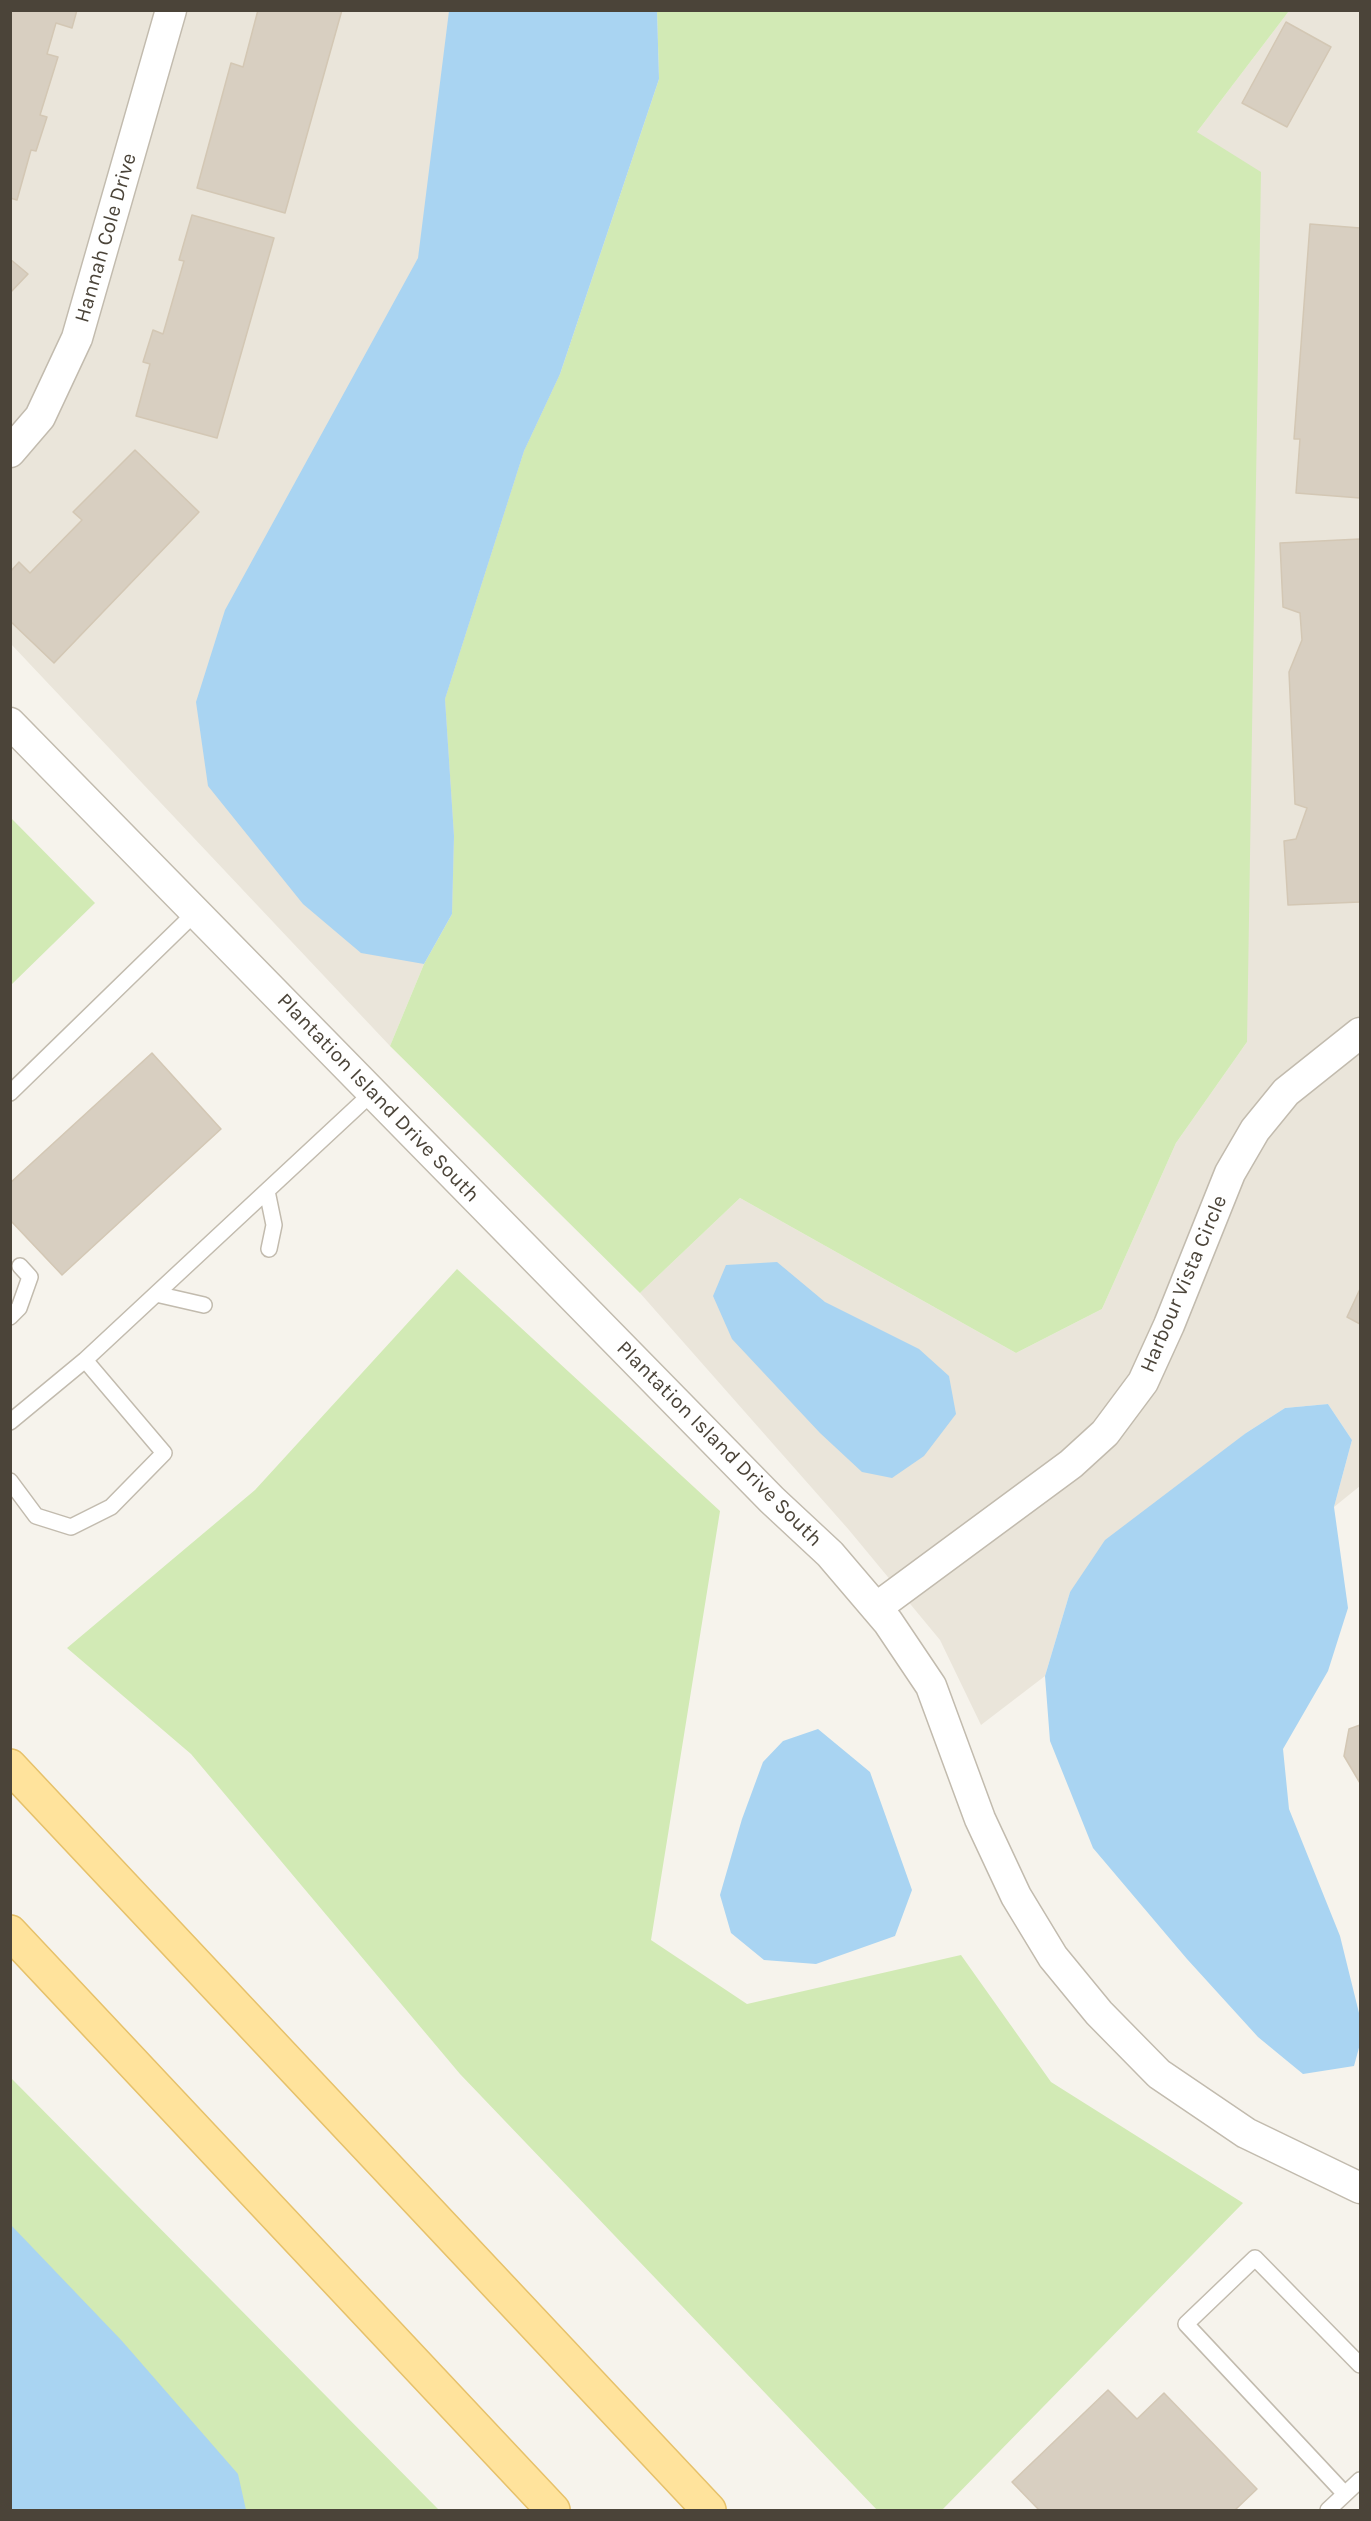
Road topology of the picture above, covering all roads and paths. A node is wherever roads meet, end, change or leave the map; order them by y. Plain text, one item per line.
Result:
1 (171, 10) edge
2 (10, 452) edge
3 (10, 723) edge
4 (196, 912) junction
5 (1360, 1033) edge
6 (10, 1093) edge
7 (372, 1093) junction
8 (267, 1191) junction
9 (269, 1249) dead end
10 (20, 1266) dead end
11 (156, 1294) junction
12 (204, 1305) dead end
13 (10, 1317) edge
14 (85, 1360) junction
15 (10, 1422) edge
16 (10, 1481) edge
17 (876, 1608) junction
18 (10, 1766) edge
19 (10, 1932) edge
20 (1360, 2188) edge
21 (1360, 2365) edge
22 (1360, 2480) edge
23 (1346, 2494) junction
24 (553, 2511) edge
25 (709, 2511) edge
26 (1328, 2511) edge

1 - 2 street, Hannah Cole Drive
3 - 4 street, Plantation Island Drive South
4 - 6 lane
4 - 7 street, Plantation Island Drive South
5 - 17 street, Harbour Vista Circle
7 - 8 lane
7 - 17 street, Plantation Island Drive South
8 - 9 lane
8 - 11 lane
10 - 13 lane
11 - 12 lane
11 - 14 lane
14 - 15 lane
14 - 16 lane
17 - 20 street, Plantation Island Drive South
18 - 25 main road
19 - 24 main road
21 - 23 lane
22 - 23 lane
23 - 26 lane

